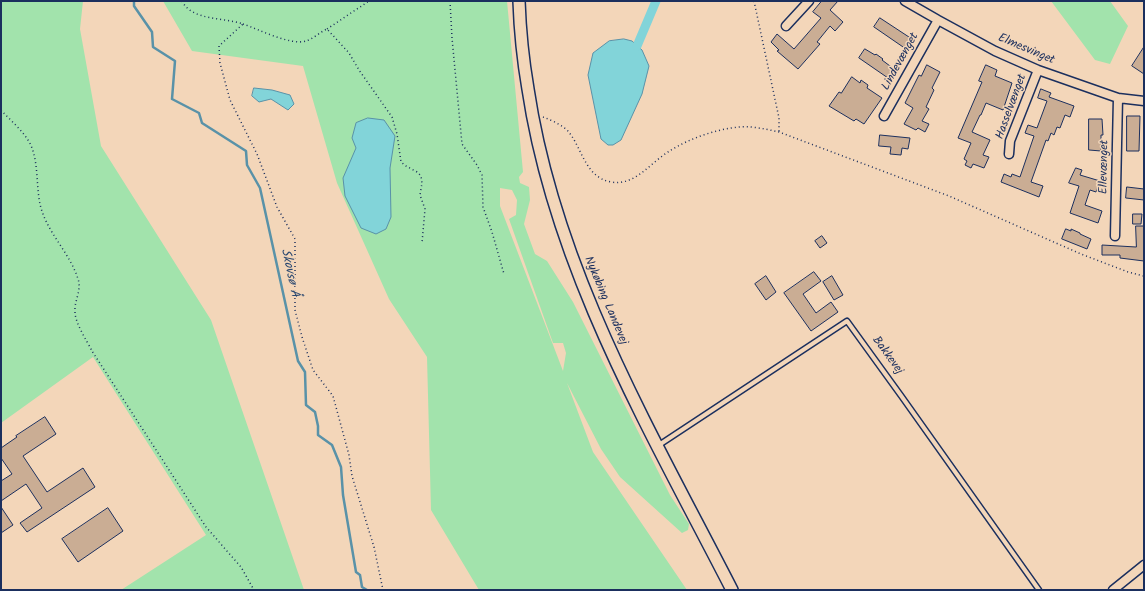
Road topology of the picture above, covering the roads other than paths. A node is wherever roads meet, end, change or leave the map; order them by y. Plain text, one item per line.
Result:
1 (520, 1) edge
2 (809, 1) edge
3 (905, 1) edge
4 (938, 20) junction
5 (786, 26) dead end
6 (1038, 70) junction
7 (1118, 98) junction
8 (1144, 102) edge
9 (884, 116) dead end
10 (1009, 154) dead end
11 (1115, 236) dead end
12 (658, 446) junction
13 (1144, 565) edge
14 (732, 590) edge
15 (1039, 590) edge
16 (1113, 590) edge

1 - 12 main road, Nykøbing Landevej
2 - 5 street
3 - 4 street, Elmesvinget
4 - 6 street, Elmesvinget
4 - 9 street, Lindevænget
6 - 7 street, Elmesvinget
6 - 10 street, Hasselvænget
7 - 8 street, Elmesvinget
7 - 11 street, Ellevænget
12 - 14 main road, Nykøbing Landevej
12 - 15 lane, Bakkevej
13 - 16 street

